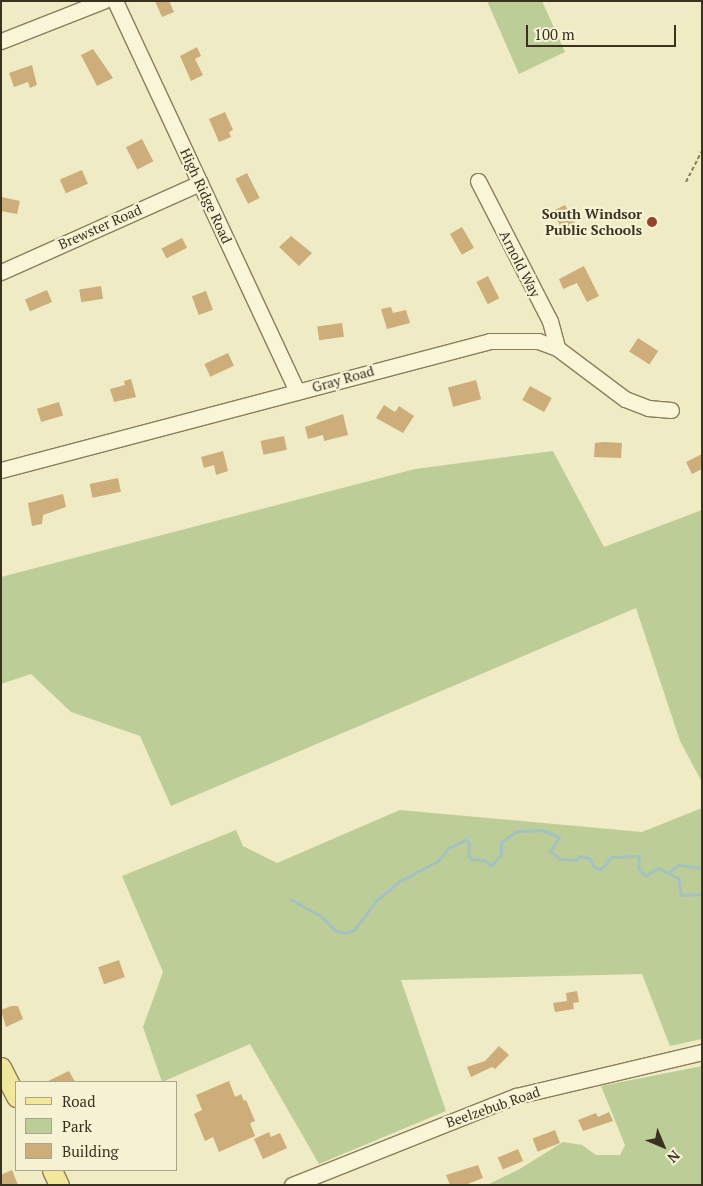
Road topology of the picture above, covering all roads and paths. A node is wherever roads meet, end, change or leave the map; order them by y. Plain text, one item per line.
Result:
1 (103, 1) edge
2 (115, 1) edge
3 (1, 41) edge
4 (701, 152) edge
5 (478, 181) dead end
6 (686, 182) dead end
7 (200, 183) junction
8 (1, 272) edge
9 (557, 348) junction
10 (297, 392) junction
11 (671, 410) dead end
12 (1, 470) edge
13 (702, 1052) edge
14 (1, 1067) edge
15 (15, 1095) edge
16 (52, 1171) edge
17 (59, 1185) edge
18 (292, 1185) edge

1 - 3 street
2 - 7 street, High Ridge Road
4 - 6 path
5 - 9 street, Arnold Way
7 - 8 street, Brewster Road
7 - 10 street, High Ridge Road
9 - 10 street, Gray Road
9 - 11 street, Gray Road
10 - 12 street, Gray Road
13 - 18 street, Beelzebub Road
14 - 15 main road
16 - 17 main road

